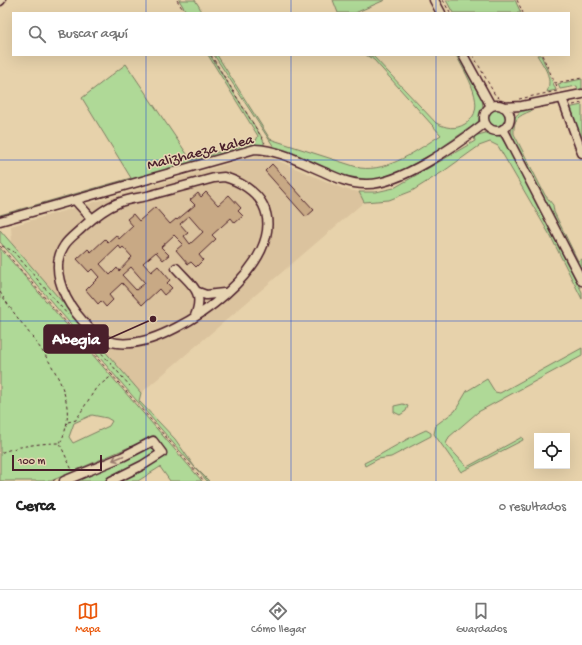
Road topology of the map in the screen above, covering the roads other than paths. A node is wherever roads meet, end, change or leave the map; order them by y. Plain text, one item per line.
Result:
1 (434, 0) edge
2 (440, 12) edge
3 (464, 56) edge
4 (572, 96) edge
5 (505, 103) junction
6 (519, 104) junction
7 (491, 106) junction
8 (509, 119) junction
9 (485, 123) junction
10 (503, 129) junction
11 (582, 153) edge
12 (107, 191) junction
13 (75, 200) junction
14 (118, 203) junction
15 (92, 219) junction
16 (0, 221) edge
17 (176, 268) dead end
18 (582, 281) edge
19 (198, 292) junction
20 (226, 293) junction
21 (195, 317) junction
22 (64, 481) edge
23 (111, 481) edge

1 - 2 street
3 - 7 street
4 - 6 street
4 - 11 street
5 - 6 street
5 - 7 street
5 - 8 street
6 - 8 street
7 - 9 street
8 - 10 street
9 - 10 street
9 - 12 street, Malizhaeza kalea
10 - 18 street
12 - 13 street, Malizhaeza kalea
12 - 14 street
13 - 15 street
13 - 16 street, Malizhaeza kalea
14 - 15 street
14 - 20 street
15 - 21 street
17 - 19 street
19 - 20 street
19 - 21 street
20 - 21 street
23 -> 22 street

